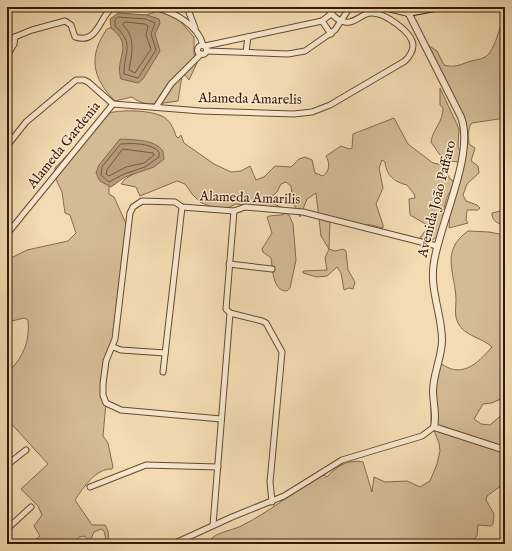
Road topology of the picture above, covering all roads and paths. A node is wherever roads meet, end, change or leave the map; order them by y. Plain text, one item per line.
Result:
1 (113, 7) edge
2 (154, 7) edge
3 (187, 7) edge
4 (327, 7) edge
5 (334, 7) edge
6 (350, 7) edge
7 (388, 7) edge
8 (434, 7) edge
9 (408, 12) junction
10 (331, 14) junction
11 (322, 21) junction
12 (341, 21) junction
13 (195, 28) junction
14 (331, 34) junction
15 (15, 37) junction
16 (248, 37) junction
17 (7, 40) edge
18 (202, 49) junction
19 (246, 52) junction
20 (7, 56) edge
21 (113, 104) junction
22 (156, 107) junction
23 (7, 146) edge
24 (182, 207) junction
25 (234, 211) junction
26 (7, 234) edge
27 (438, 246) junction
28 (229, 264) junction
29 (272, 269) dead end
30 (230, 314) junction
31 (113, 347) junction
32 (165, 353) junction
33 (163, 372) dead end
34 (221, 419) junction
35 (434, 427) junction
36 (26, 450) dead end
37 (505, 450) edge
38 (7, 465) edge
39 (218, 467) junction
40 (90, 487) dead end
41 (272, 502) junction
42 (31, 507) dead end
43 (213, 525) junction
44 (7, 529) edge
45 (173, 544) edge

1 - 15 street
2 - 13 street
3 - 13 street
4 - 10 street
5 - 10 street
6 - 12 street
7 - 9 main road
8 - 9 main road
9 - 27 street, Avenida João Paffaro
10 - 11 street
10 - 12 street
11 - 14 street
11 - 16 street
12 - 14 street
12 - 22 street, Alameda Amarelis
13 - 18 street
14 - 19 street
15 - 17 street
15 - 20 street
16 - 18 street
16 - 19 street
18 - 19 street
18 - 22 street
21 - 22 street, Alameda Gardenia
21 - 23 street
21 - 26 street, Alameda Gardenia
24 - 25 street, Alameda Amarilis
24 - 31 street, Alameda Amarilis
24 - 32 street
25 - 27 street, Alameda Amarilis
25 - 28 street
27 - 35 street, Avenida João Paffaro
28 - 29 street
28 - 30 street
30 - 34 street
30 - 41 street
31 - 32 street
31 - 34 street
32 - 33 street
34 - 39 street
35 - 37 street
35 - 41 street
36 - 38 street
39 - 40 street
39 - 43 street
41 - 43 street
42 - 44 street
43 - 45 street

